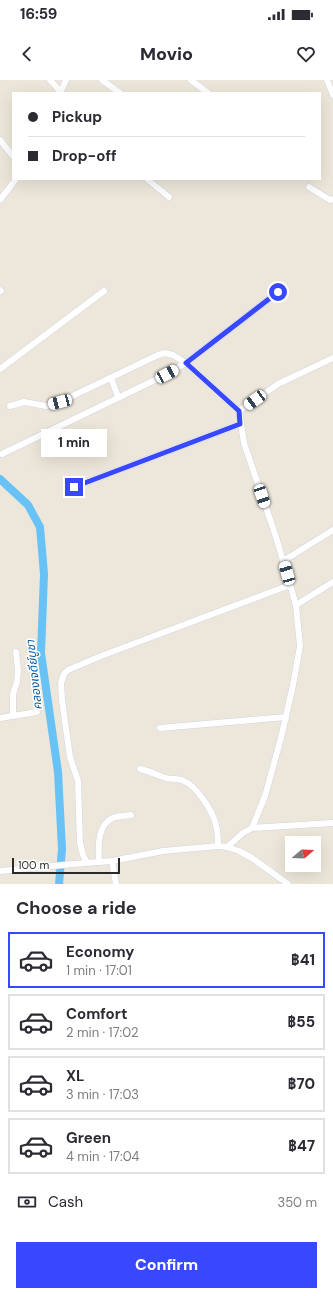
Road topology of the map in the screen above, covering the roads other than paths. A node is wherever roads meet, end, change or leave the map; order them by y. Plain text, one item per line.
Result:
1 (50, 80) edge
2 (66, 80) edge
3 (102, 80) edge
4 (191, 80) edge
5 (327, 80) edge
6 (60, 92) edge
7 (119, 92) edge
8 (207, 92) edge
9 (333, 95) edge
10 (0, 140) edge
11 (12, 155) edge
12 (15, 180) edge
13 (148, 180) edge
14 (309, 188) dead end
15 (169, 197) dead end
16 (333, 199) edge
17 (0, 200) edge
18 (104, 291) dead end
19 (278, 292) dead end
20 (333, 358) edge
21 (186, 363) junction
22 (0, 369) edge
23 (111, 378) junction
24 (118, 398) junction
25 (10, 406) dead end
26 (239, 411) junction
27 (240, 424) junction
28 (2, 454) dead end
29 (74, 487) dead end
30 (333, 530) edge
31 (283, 560) junction
32 (333, 582) edge
33 (290, 585) junction
34 (296, 605) junction
35 (16, 652) dead end
36 (37, 712) dead end
37 (13, 716) junction
38 (0, 718) edge
39 (286, 718) junction
40 (160, 728) dead end
41 (140, 769) dead end
42 (131, 815) dead end
43 (333, 823) edge
44 (252, 828) junction
45 (218, 846) junction
46 (227, 847) junction
47 (112, 861) junction
48 (99, 862) junction
49 (87, 863) junction
50 (0, 871) edge
51 (116, 884) edge
52 (288, 884) edge

1 - 6 street
2 - 6 street
3 - 7 street
4 - 8 street
5 - 9 street
10 - 11 street
12 - 17 street
13 - 15 street
14 - 16 street
18 - 22 street
19 - 21 street
20 - 26 street
21 - 23 street
21 - 24 street
21 - 26 street
23 - 24 street
23 - 25 street
24 - 28 street
26 - 27 street
27 - 29 street
27 - 31 street
30 - 31 street
31 - 33 street
32 - 34 street
33 - 34 street
33 - 49 street
34 - 39 street
35 - 37 street
36 - 37 street
37 - 38 street
39 - 40 street
39 - 44 street
41 - 45 street
42 - 48 street
43 - 44 street
44 - 46 street
45 - 46 street
45 - 47 street
46 - 52 street
47 - 48 street
47 - 51 street
48 - 49 street
49 - 50 street

